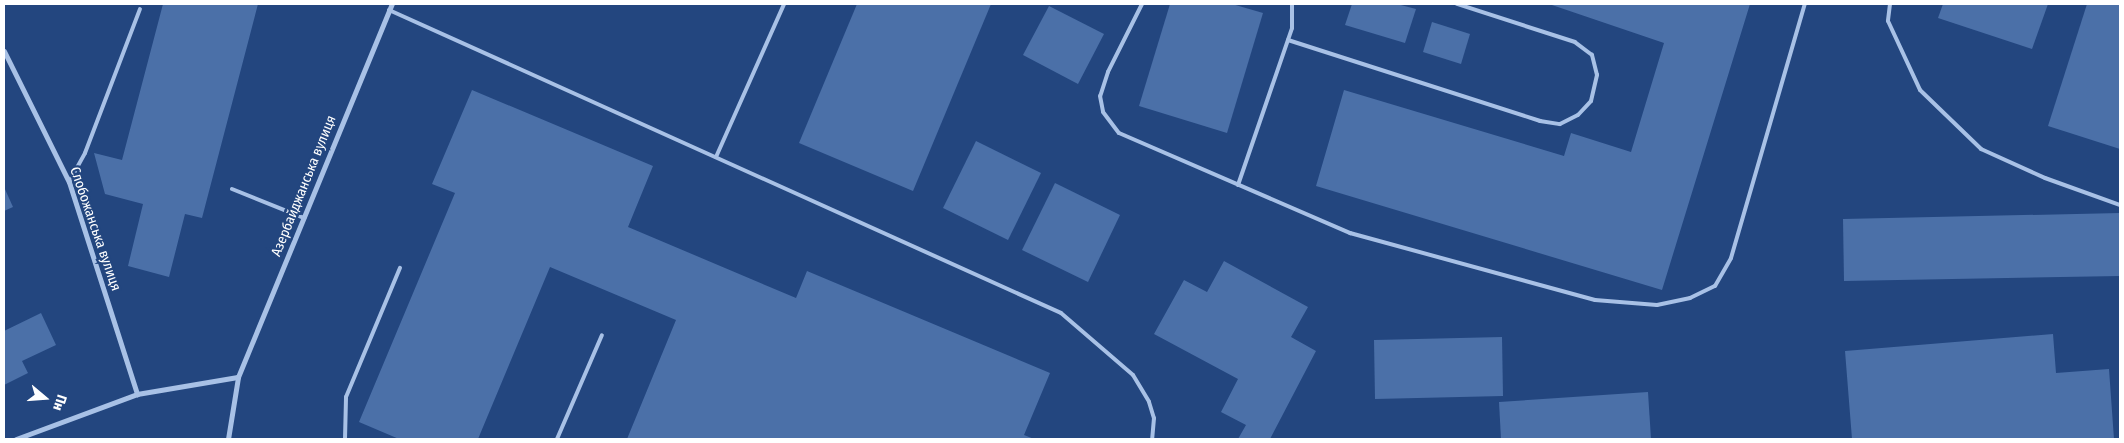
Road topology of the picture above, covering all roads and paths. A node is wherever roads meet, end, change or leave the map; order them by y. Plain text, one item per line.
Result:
1 (392, 4) edge
2 (784, 4) edge
3 (1142, 4) edge
4 (1292, 4) edge
5 (1457, 4) edge
6 (1805, 4) edge
7 (1890, 4) edge
8 (140, 8) dead end
9 (389, 10) junction
10 (1288, 40) junction
11 (4, 51) edge
12 (716, 157) junction
13 (69, 182) junction
14 (1238, 185) junction
15 (232, 189) dead end
16 (2120, 205) edge
17 (304, 218) junction
18 (400, 268) dead end
19 (602, 335) dead end
20 (238, 377) junction
21 (137, 394) junction
22 (16, 439) edge
23 (228, 439) edge
24 (345, 439) edge
25 (557, 439) edge
26 (1152, 439) edge

1 - 9 street, Азербайджанська вулиця
2 - 12 lane
3 - 14 lane
4 - 10 lane
5 - 10 lane
6 - 14 lane
7 - 16 lane
8 - 13 lane
9 - 12 lane
9 - 17 street, Азербайджанська вулиця
10 - 14 lane
11 - 13 street, Слобожанська вулиця
12 - 26 lane
13 - 21 street, Слобожанська вулиця
15 - 17 lane
17 - 20 street, Азербайджанська вулиця
18 - 24 lane
19 - 25 lane
20 - 21 street
20 - 23 street
21 - 22 street

